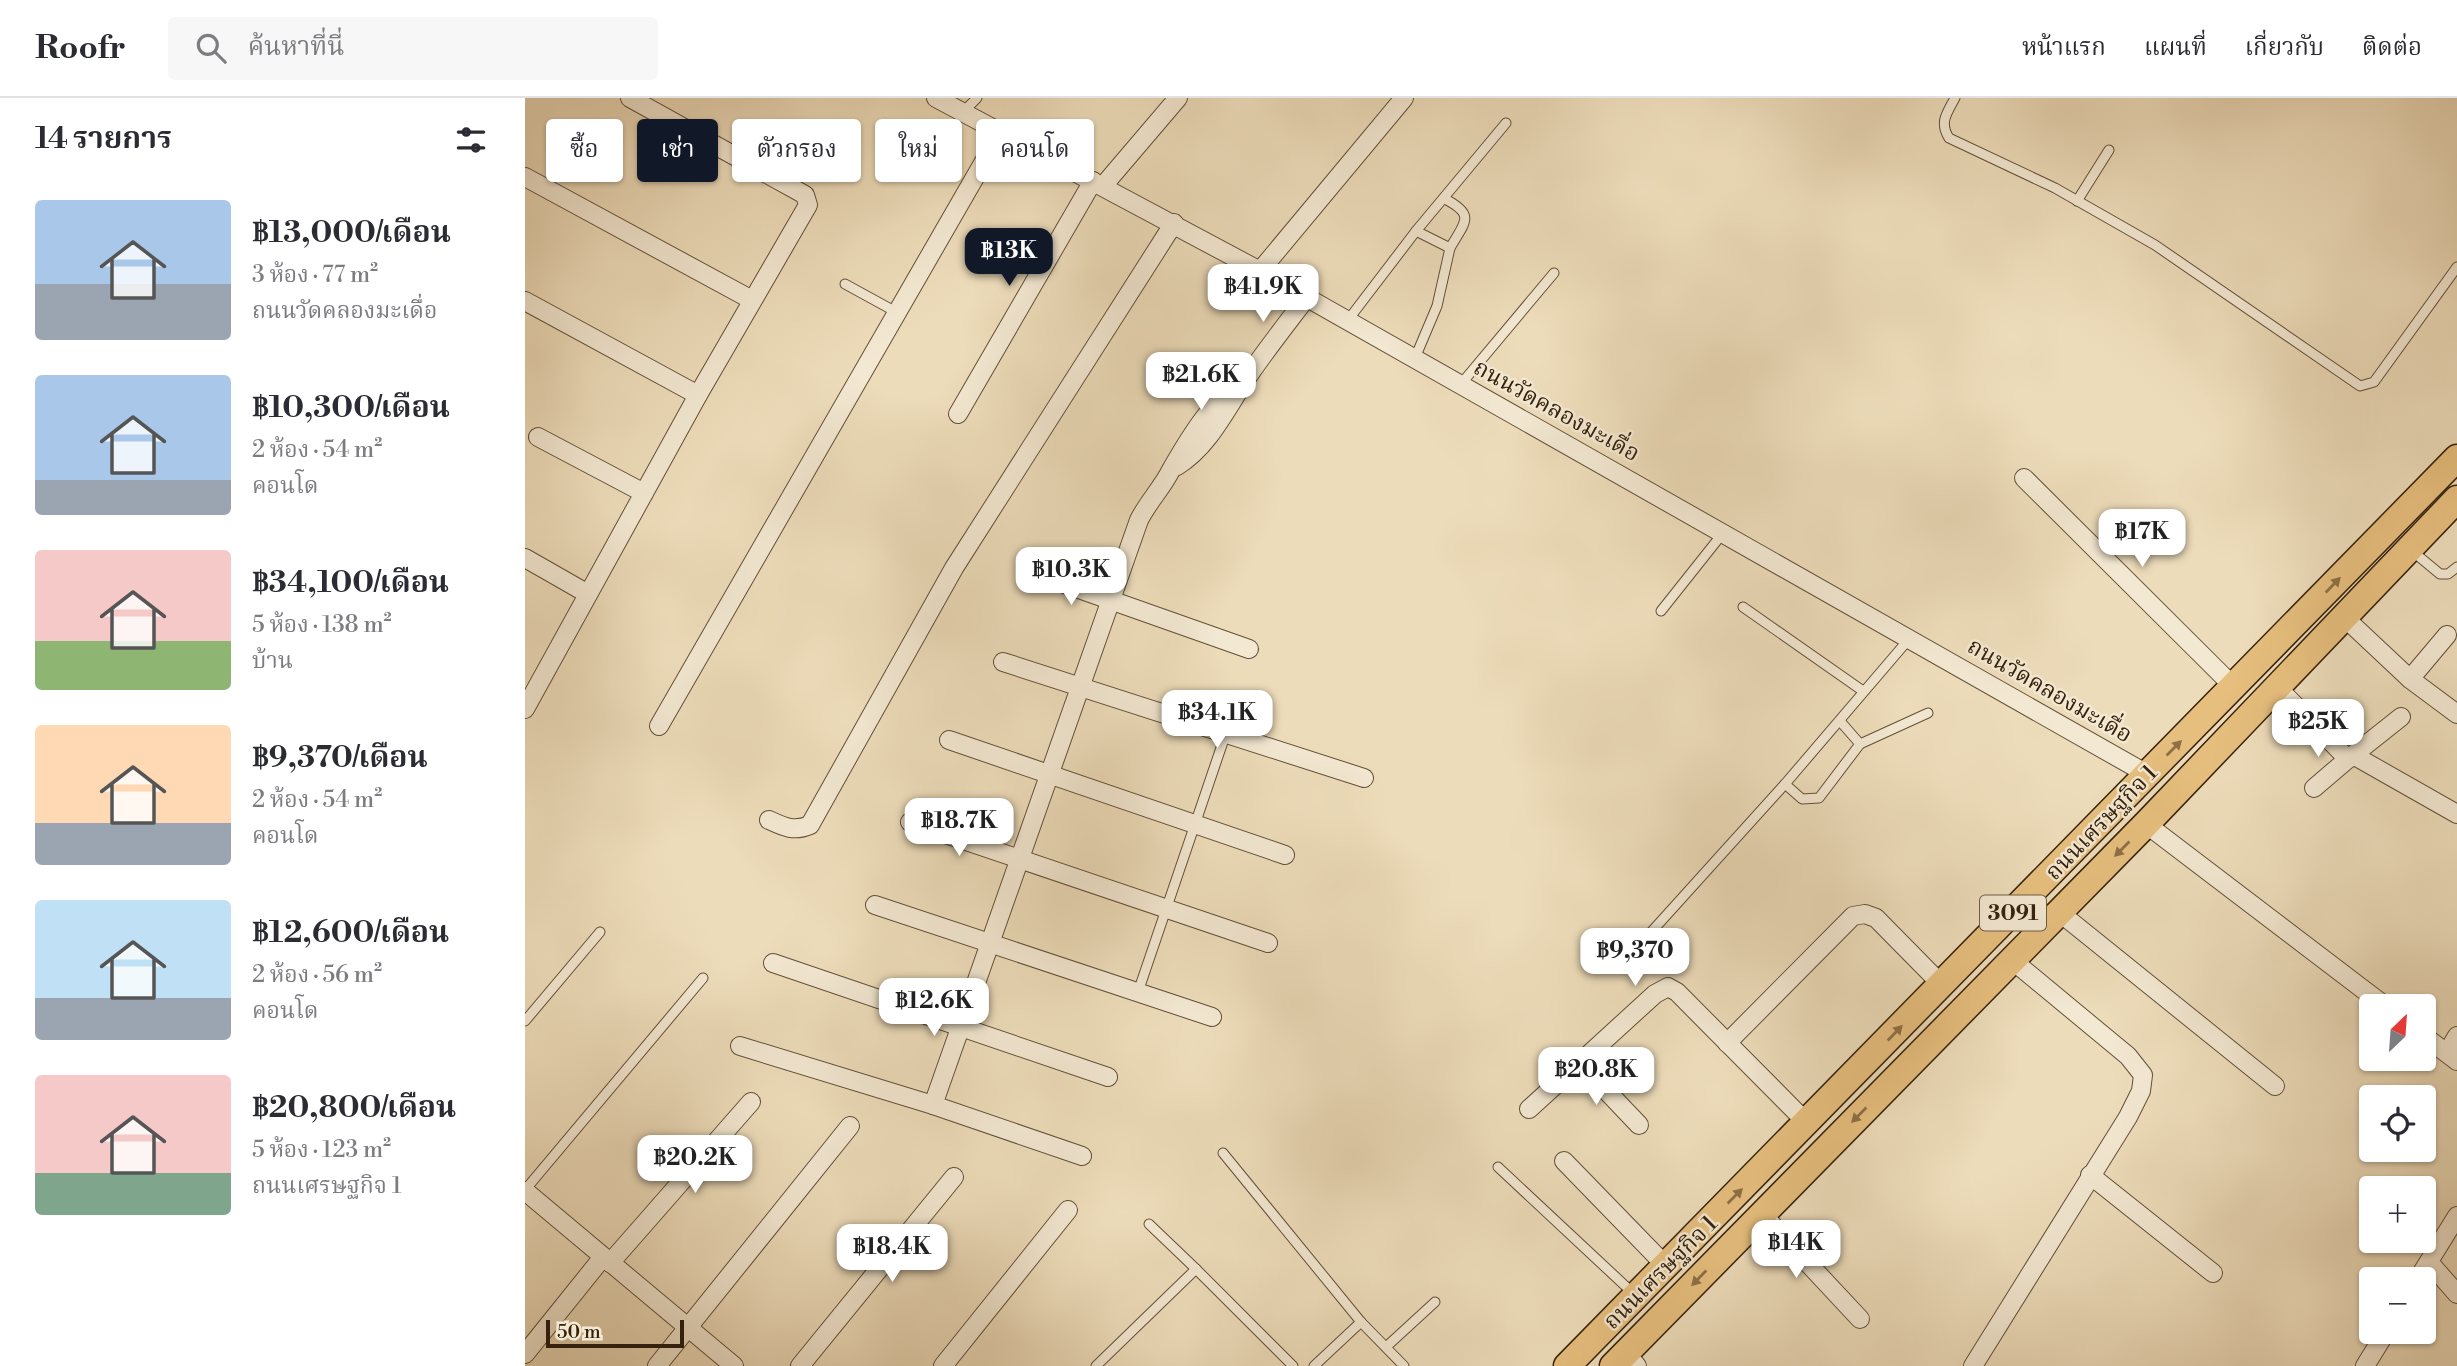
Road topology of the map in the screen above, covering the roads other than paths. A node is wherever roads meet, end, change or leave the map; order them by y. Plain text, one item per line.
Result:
1 (630, 98) edge
2 (936, 98) edge
3 (977, 98) edge
4 (1178, 98) edge
5 (1404, 98) edge
6 (1955, 98) edge
7 (963, 112) junction
8 (977, 119) edge
9 (1506, 123) dead end
10 (2109, 150) dead end
11 (525, 177) edge
12 (976, 177) edge
13 (1094, 181) edge
14 (1098, 183) junction
15 (1445, 198) junction
16 (2077, 201) junction
17 (1174, 223) junction
18 (1416, 231) junction
19 (1450, 248) junction
20 (2457, 267) edge
21 (1260, 271) junction
22 (1555, 273) dead end
23 (845, 285) dead end
24 (1307, 297) junction
25 (752, 300) junction
26 (525, 301) edge
27 (898, 313) junction
28 (1348, 320) junction
29 (1415, 358) junction
30 (1461, 384) junction
31 (698, 396) junction
32 (958, 414) dead end
33 (538, 437) dead end
34 (2457, 458) edge
35 (2024, 478) dead end
36 (644, 494) junction
37 (2457, 499) edge
38 (1723, 533) junction
39 (2409, 549) junction
40 (525, 558) edge
41 (2457, 566) edge
42 (1045, 577) dead end
43 (588, 594) junction
44 (1111, 601) junction
45 (1742, 607) dead end
46 (1661, 611) dead end
47 (2344, 617) junction
48 (2447, 635) dead end
49 (1911, 638) junction
50 (1249, 649) dead end
51 (1003, 662) dead end
52 (2410, 679) junction
53 (1080, 686) junction
54 (2234, 687) junction
55 (2277, 687) junction
56 (530, 688) edge
57 (1863, 691) junction
58 (525, 709) edge
59 (1927, 713) dead end
60 (2457, 714) edge
61 (2401, 717) dead end
62 (1840, 721) junction
63 (659, 726) dead end
64 (1226, 733) junction
65 (949, 740) dead end
66 (1860, 744) junction
67 (2350, 757) junction
68 (2147, 774) junction
69 (1049, 775) junction
70 (1364, 778) dead end
71 (1785, 784) junction
72 (2314, 788) dead end
73 (2457, 814) edge
74 (769, 820) dead end
75 (911, 822) dead end
76 (1194, 823) junction
77 (2146, 824) junction
78 (1285, 855) dead end
79 (1019, 858) junction
80 (875, 905) dead end
81 (1165, 907) junction
82 (2059, 912) junction
83 (600, 932) dead end
84 (1644, 940) dead end
85 (1269, 943) dead end
86 (990, 944) junction
87 (2012, 960) junction
88 (772, 963) dead end
89 (703, 978) dead end
90 (1942, 985) junction
91 (1138, 992) junction
92 (2369, 994) edge
93 (1212, 1017) dead end
94 (525, 1021) edge
95 (961, 1027) junction
96 (2457, 1036) edge
97 (1727, 1043) junction
98 (2436, 1045) edge
99 (740, 1046) dead end
100 (2452, 1057) edge
101 (1581, 1064) junction
102 (1108, 1077) dead end
103 (2275, 1086) dead end
104 (751, 1102) dead end
105 (933, 1105) junction
106 (1529, 1109) dead end
107 (1807, 1123) junction
108 (1639, 1125) dead end
109 (850, 1126) dead end
110 (1223, 1153) dead end
111 (1082, 1156) dead end
112 (1564, 1161) dead end
113 (1498, 1167) dead end
114 (2090, 1175) junction
115 (954, 1177) dead end
116 (525, 1190) edge
117 (1069, 1210) dead end
118 (1762, 1214) junction
119 (2457, 1216) edge
120 (1149, 1224) dead end
121 (607, 1260) junction
122 (2429, 1262) junction
123 (1666, 1266) junction
124 (2426, 1267) edge
125 (1196, 1269) junction
126 (2213, 1273) dead end
127 (2457, 1294) edge
128 (1636, 1296) junction
129 (1435, 1302) dead end
130 (1860, 1319) dead end
131 (1361, 1322) junction
132 (687, 1327) junction
133 (2379, 1344) edge
134 (1386, 1347) junction
135 (525, 1354) edge
136 (1625, 1362) edge
137 (657, 1366) edge
138 (734, 1366) edge
139 (800, 1366) edge
140 (943, 1366) edge
141 (1095, 1366) edge
142 (1293, 1366) edge
143 (1314, 1366) edge
144 (1404, 1366) edge
145 (1567, 1366) edge
146 (1973, 1366) edge
147 (2365, 1366) edge

1 - 25 street
2 - 7 street, ถนนวัดคลองมะเดื่อ
3 - 7 lane
4 - 14 street
5 - 21 street
6 - 16 lane
7 - 8 street, ถนนวัดคลองมะเดื่อ
9 - 15 lane
10 - 16 lane
11 - 25 street
12 - 27 street
13 - 14 street, ถนนวัดคลองมะเดื่อ
14 - 17 street, ถนนวัดคลองมะเดื่อ
14 - 32 street
15 - 18 lane
15 - 19 lane
16 - 20 lane
17 - 21 street, ถนนวัดคลองมะเดื่อ
17 - 74 street
18 - 19 lane
18 - 28 lane
19 - 29 lane
21 - 24 street, ถนนวัดคลองมะเดื่อ
22 - 30 lane
23 - 27 lane
24 - 28 street, ถนนวัดคลองมะเดื่อ
24 - 44 street
25 - 31 street
26 - 31 street
27 - 63 street
28 - 29 street, ถนนวัดคลองมะเดื่อ
29 - 30 street, ถนนวัดคลองมะเดื่อ
30 - 38 street, ถนนวัดคลองมะเดื่อ
31 - 36 street
33 - 36 street
54 -> 34 main road, ถนนเศรษฐกิจ 1 / 3091
35 - 54 street
36 - 43 street
37 - 39 main road, ถนนเศรษฐกิจ 1 / 3091
38 - 46 lane
38 - 49 street, ถนนวัดคลองมะเดื่อ
39 - 41 lane
39 - 47 main road, ถนนเศรษฐกิจ 1 / 3091
40 - 43 street
42 - 44 street
43 - 56 street
44 - 50 street
44 - 53 street
45 - 57 lane
47 - 52 street
47 - 55 main road, ถนนเศรษฐกิจ 1 / 3091
48 - 52 street
49 - 57 lane
49 - 68 street, ถนนวัดคลองมะเดื่อ
51 - 53 street
52 - 60 street
53 - 64 street
53 - 69 street
68 -> 54 main road, ถนนเศรษฐกิจ 1 / 3091
55 - 67 street
55 - 77 main road, ถนนเศรษฐกิจ 1 / 3091
56 - 58 street
57 - 62 lane
59 - 66 lane
61 - 67 street
62 - 66 lane
62 - 71 lane
64 - 70 street
64 - 76 lane
65 - 69 street
66 - 71 lane
67 - 72 street
67 - 73 street
68 - 90 main road, ถนนเศรษฐกิจ 1 / 3091
69 - 76 street
69 - 79 street
71 - 84 lane
75 - 79 street
76 - 78 street
76 - 81 lane
77 -> 82 main road, ถนนเศรษฐกิจ 1 / 3091
77 - 92 street
79 - 81 street
79 - 86 street
80 - 86 street
81 - 85 street
81 - 91 lane
82 - 87 main road, ถนนเศรษฐกิจ 1 / 3091
82 - 103 street
83 - 94 lane
86 - 91 street
86 - 95 street
87 - 114 street
87 -> 118 main road, ถนนเศรษฐกิจ 1 / 3091
88 - 95 street
89 - 116 lane
90 - 97 street
107 -> 90 main road, ถนนเศรษฐกิจ 1 / 3091
91 - 93 street
95 - 102 street
95 - 105 street
96 - 100 street
97 - 101 street
97 - 107 street
98 - 100 street
99 - 105 street
101 - 106 street
101 - 108 street
104 - 121 street
105 - 111 street
123 -> 107 main road, ถนนเศรษฐกิจ 1 / 3091
109 - 132 street
110 - 131 lane
112 - 123 street
113 - 128 lane
114 - 126 street
114 - 146 street
115 - 139 street
116 - 121 street
117 - 140 street
118 - 130 street
118 -> 136 main road, ถนนเศรษฐกิจ 1 / 3091
119 - 122 street
120 - 125 lane
121 - 132 street
121 - 135 street
122 - 124 street
122 - 127 street
123 - 128 main road, ถนนเศรษฐกิจ 1 / 3091
125 - 141 lane
125 - 142 lane
128 - 145 main road, ถนนเศรษฐกิจ 1 / 3091
129 - 134 lane
131 - 134 lane
131 - 143 lane
132 - 137 street
132 - 138 street
133 - 147 street
134 - 144 lane

